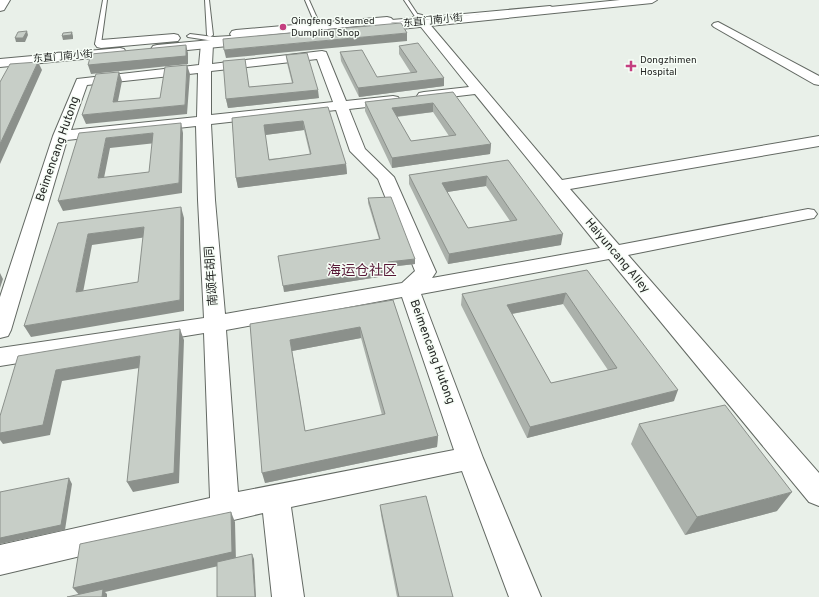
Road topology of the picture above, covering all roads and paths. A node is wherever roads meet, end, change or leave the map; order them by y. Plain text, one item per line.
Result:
1 (5, 0) edge
2 (105, 0) edge
3 (207, 0) edge
4 (307, 0) edge
5 (406, 0) edge
6 (600, 0) edge
7 (626, 0) edge
8 (652, 0) edge
9 (0, 8) edge
10 (420, 19) junction
11 (718, 24) dead end
12 (319, 26) junction
13 (203, 39) junction
14 (98, 44) junction
15 (0, 53) edge
16 (0, 63) edge
17 (205, 69) junction
18 (819, 81) edge
19 (477, 90) junction
20 (342, 106) junction
21 (204, 120) junction
22 (61, 136) junction
23 (819, 141) edge
24 (558, 186) junction
25 (808, 214) dead end
26 (614, 252) junction
27 (9, 269) edge
28 (409, 288) junction
29 (215, 324) junction
30 (0, 330) edge
31 (0, 357) edge
32 (470, 458) junction
33 (819, 492) edge
34 (275, 497) junction
35 (226, 508) junction
36 (0, 560) edge
37 (288, 597) edge
38 (525, 597) edge

1 - 9 main road
2 - 14 lane
3 - 13 lane
4 - 12 lane
5 - 10 lane
6 - 10 main road, 东直门南小街
7 - 10 lane
8 - 10 main road, 东直门南小街
10 - 12 main road, 东直门南小街
10 - 13 main road, 东直门南小街
10 - 13 lane
10 - 19 street, Haiyuncang Alley
11 - 18 street
12 - 13 main road, 东直门南小街
13 - 14 main road, 东直门南小街
13 - 16 main road, 东直门南小街
13 - 17 street, 南颂年胡同
14 - 15 main road, 东直门南小街
17 - 20 street, Beimencang Hutong
17 - 21 street, 南颂年胡同
17 - 22 street, Beimencang Hutong
19 - 20 street
19 - 24 street, Haiyuncang Alley
20 - 21 street
20 - 28 street, Beimencang Hutong
21 - 22 street
21 - 29 street, 南颂年胡同
22 - 27 street, Beimencang Hutong
23 - 24 street
24 - 26 street, Haiyuncang Alley
25 - 26 street
26 - 28 street
26 - 33 street, Haiyuncang Alley
27 - 30 street, Beimencang Hutong
28 - 29 street
28 - 32 street, Beimencang Hutong
29 - 31 street
29 - 35 street, 南颂年胡同
32 - 34 street
32 - 38 street, Beimencang Hutong
34 - 35 street
34 - 37 street
35 - 36 street

